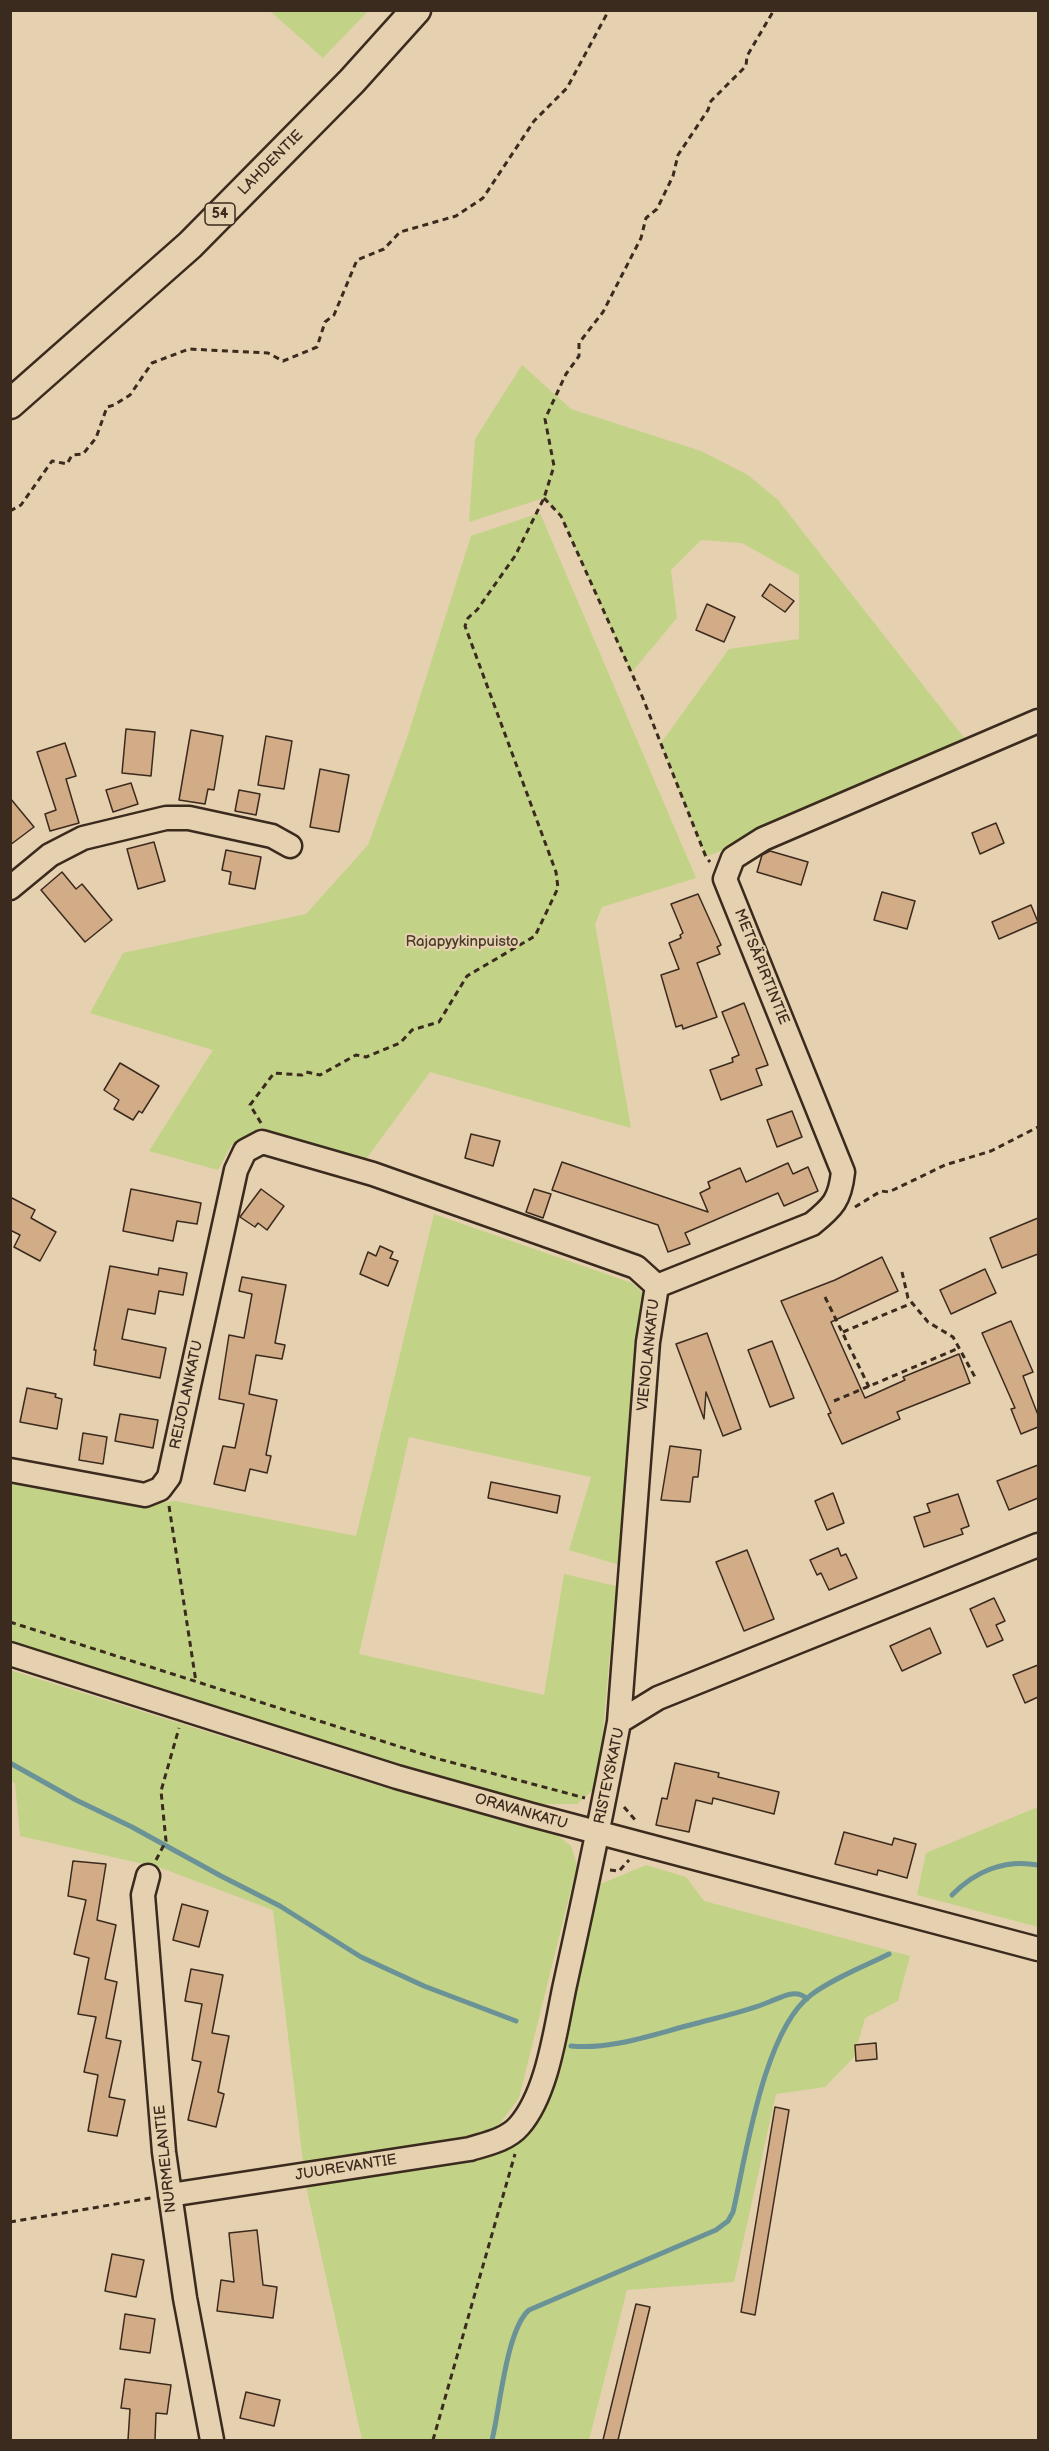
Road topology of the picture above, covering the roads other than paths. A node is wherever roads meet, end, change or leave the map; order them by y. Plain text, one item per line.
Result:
1 (416, 10) edge
2 (10, 404) edge
3 (1038, 721) edge
4 (290, 846) dead end
5 (10, 888) edge
6 (245, 1151) joint
7 (657, 1286) junction
8 (10, 1470) edge
9 (1038, 1545) edge
10 (10, 1654) edge
11 (619, 1722) junction
12 (598, 1834) junction
13 (148, 1875) dead end
14 (1038, 1950) edge
15 (518, 2128) joint
16 (170, 2195) junction
17 (212, 2440) edge

1 - 2 main road, LAHDENTIE / 54
3 - 7 street, METSÄPIRTINTIE
4 - 5 street
6 - 7 street, VIENOLANKATU
6 - 8 street, REIJOLANKATU
7 - 11 street, VIENOLANKATU
9 - 11 street, RISTEYSKATU
10 - 12 street, ORAVANKATU
11 - 12 street, RISTEYSKATU
12 - 14 street, ORAVANKATU
12 - 15 street, RISTEYSKATU
13 - 16 street, NURMELANTIE
15 - 16 street, JUUREVANTIE
16 - 17 street, NURMELANTIE

